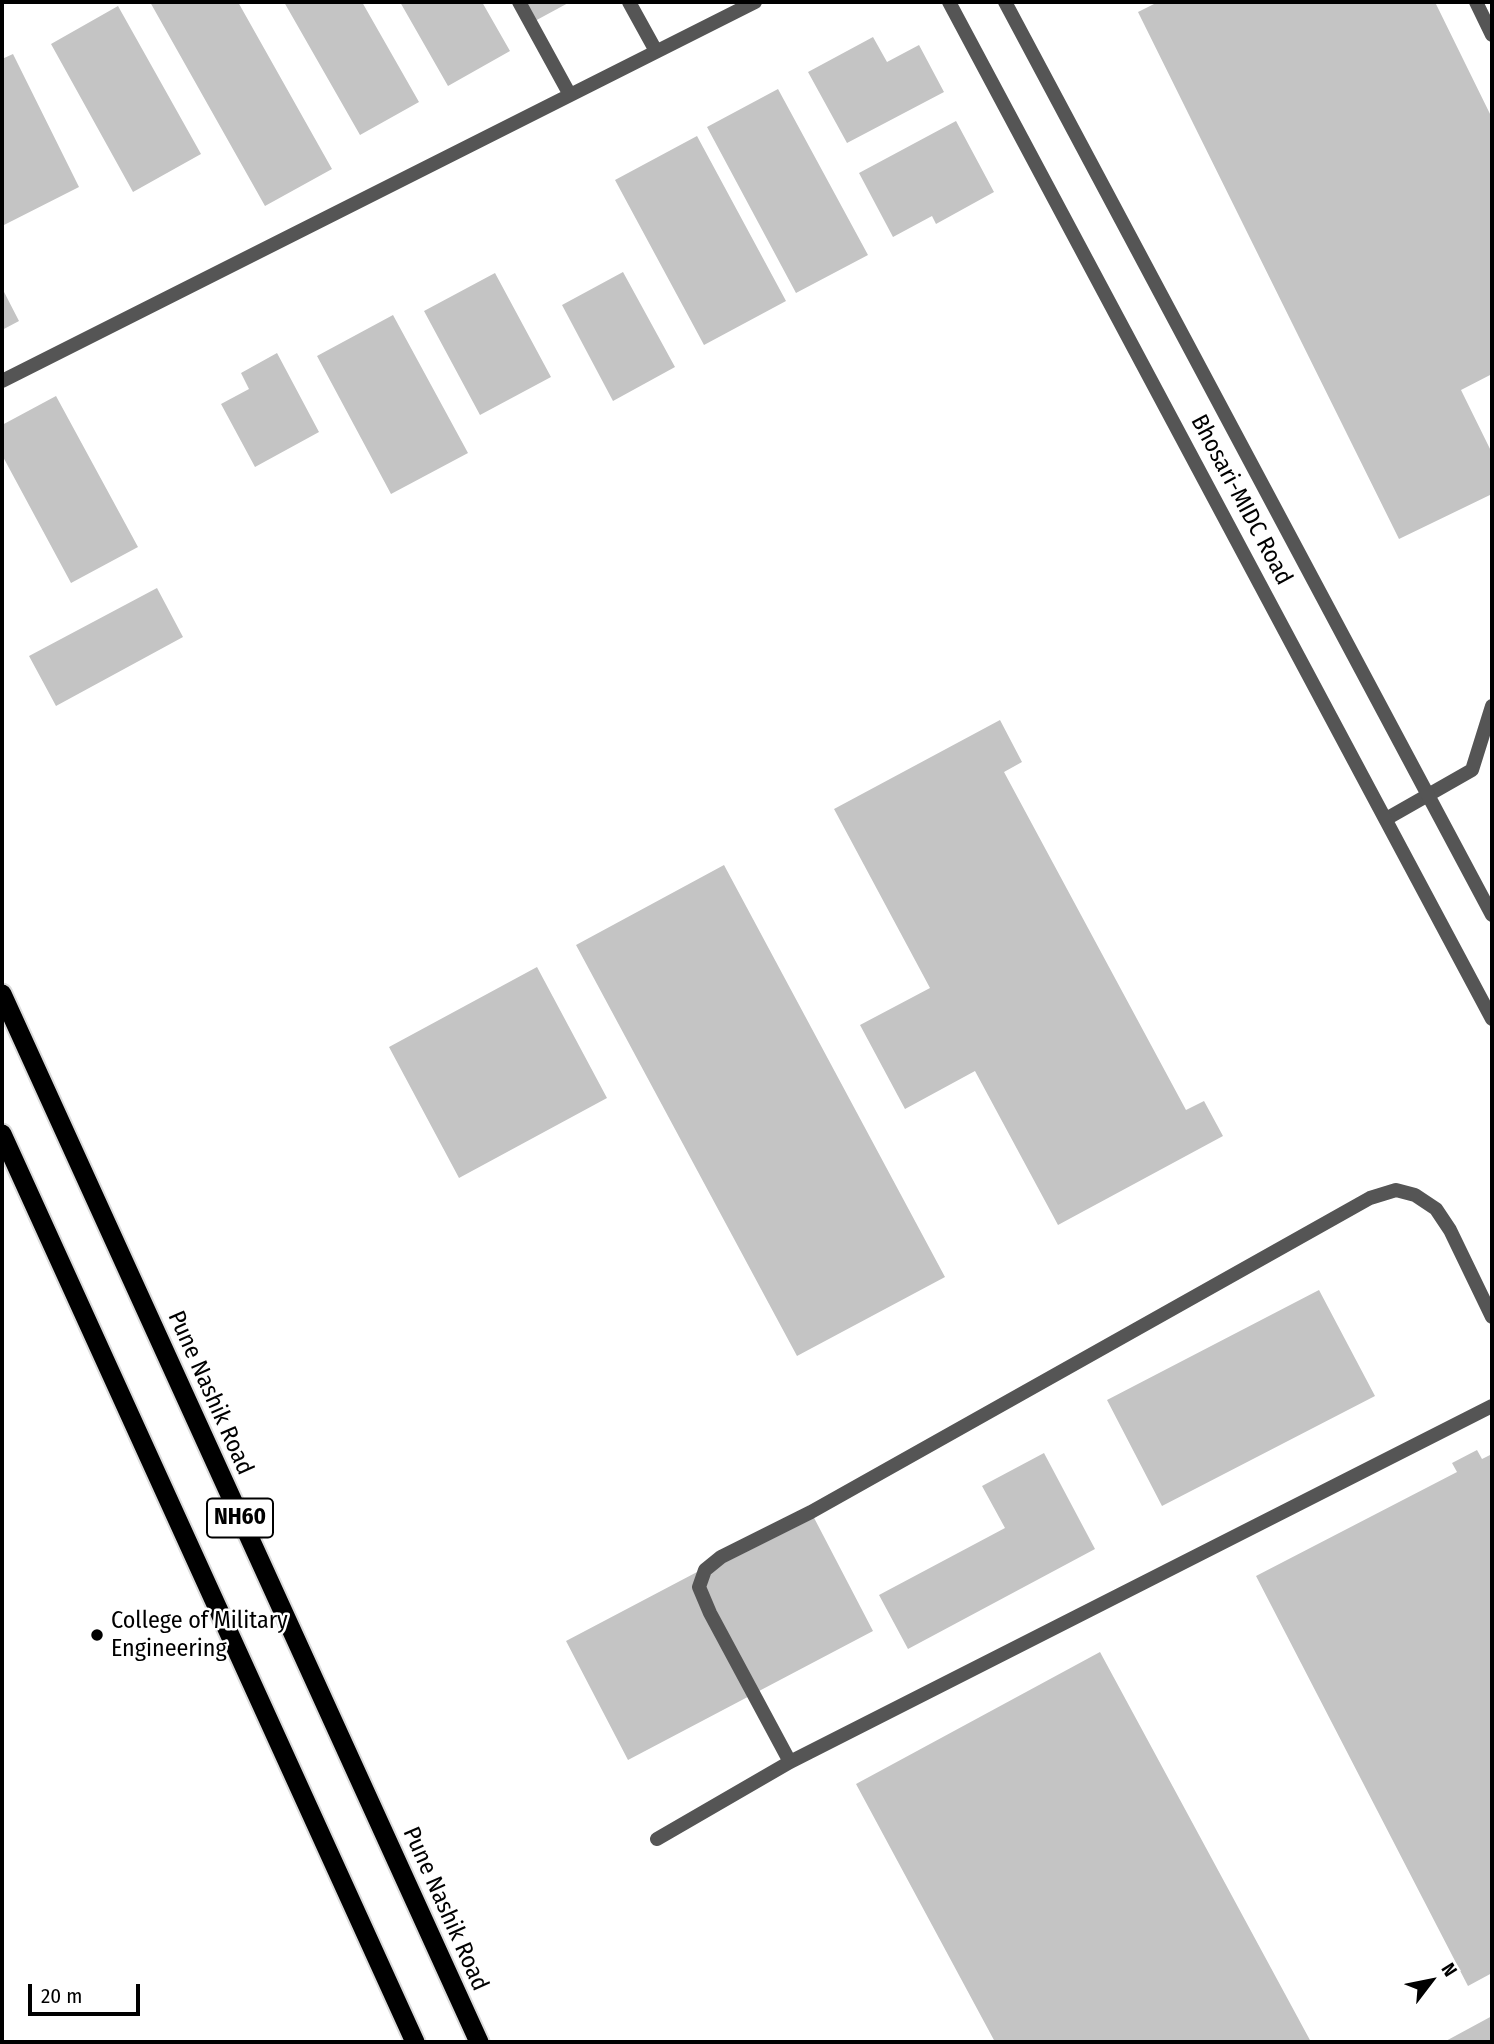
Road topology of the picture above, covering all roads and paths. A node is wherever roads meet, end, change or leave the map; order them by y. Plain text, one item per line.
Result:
1 (519, 2) edge
2 (629, 2) edge
3 (755, 2) edge
4 (949, 2) edge
5 (1005, 2) edge
6 (1476, 2) edge
7 (1492, 35) edge
8 (656, 51) junction
9 (570, 94) junction
10 (2, 381) edge
11 (1492, 706) edge
12 (1429, 795) junction
13 (1386, 819) junction
14 (1492, 915) edge
15 (2, 994) edge
16 (1492, 1019) edge
17 (2, 1134) edge
18 (1492, 1317) edge
19 (1492, 1406) edge
20 (790, 1762) junction
21 (657, 1839) dead end
22 (415, 2042) edge
23 (479, 2042) edge

1 - 9 street
2 - 8 street
3 - 8 street
4 - 13 street, Bhosari-MIDC Road
5 - 12 street, Bhosari-MIDC Road
6 - 7 street
8 - 9 street
9 - 10 street
11 - 12 street
12 - 13 street
12 - 14 street, Bhosari-MIDC Road
13 - 16 street, Bhosari-MIDC Road
15 - 23 highway, Pune Nashik Road / NH60
17 - 22 highway, NH60
18 - 20 street
19 - 20 street
20 - 21 street

